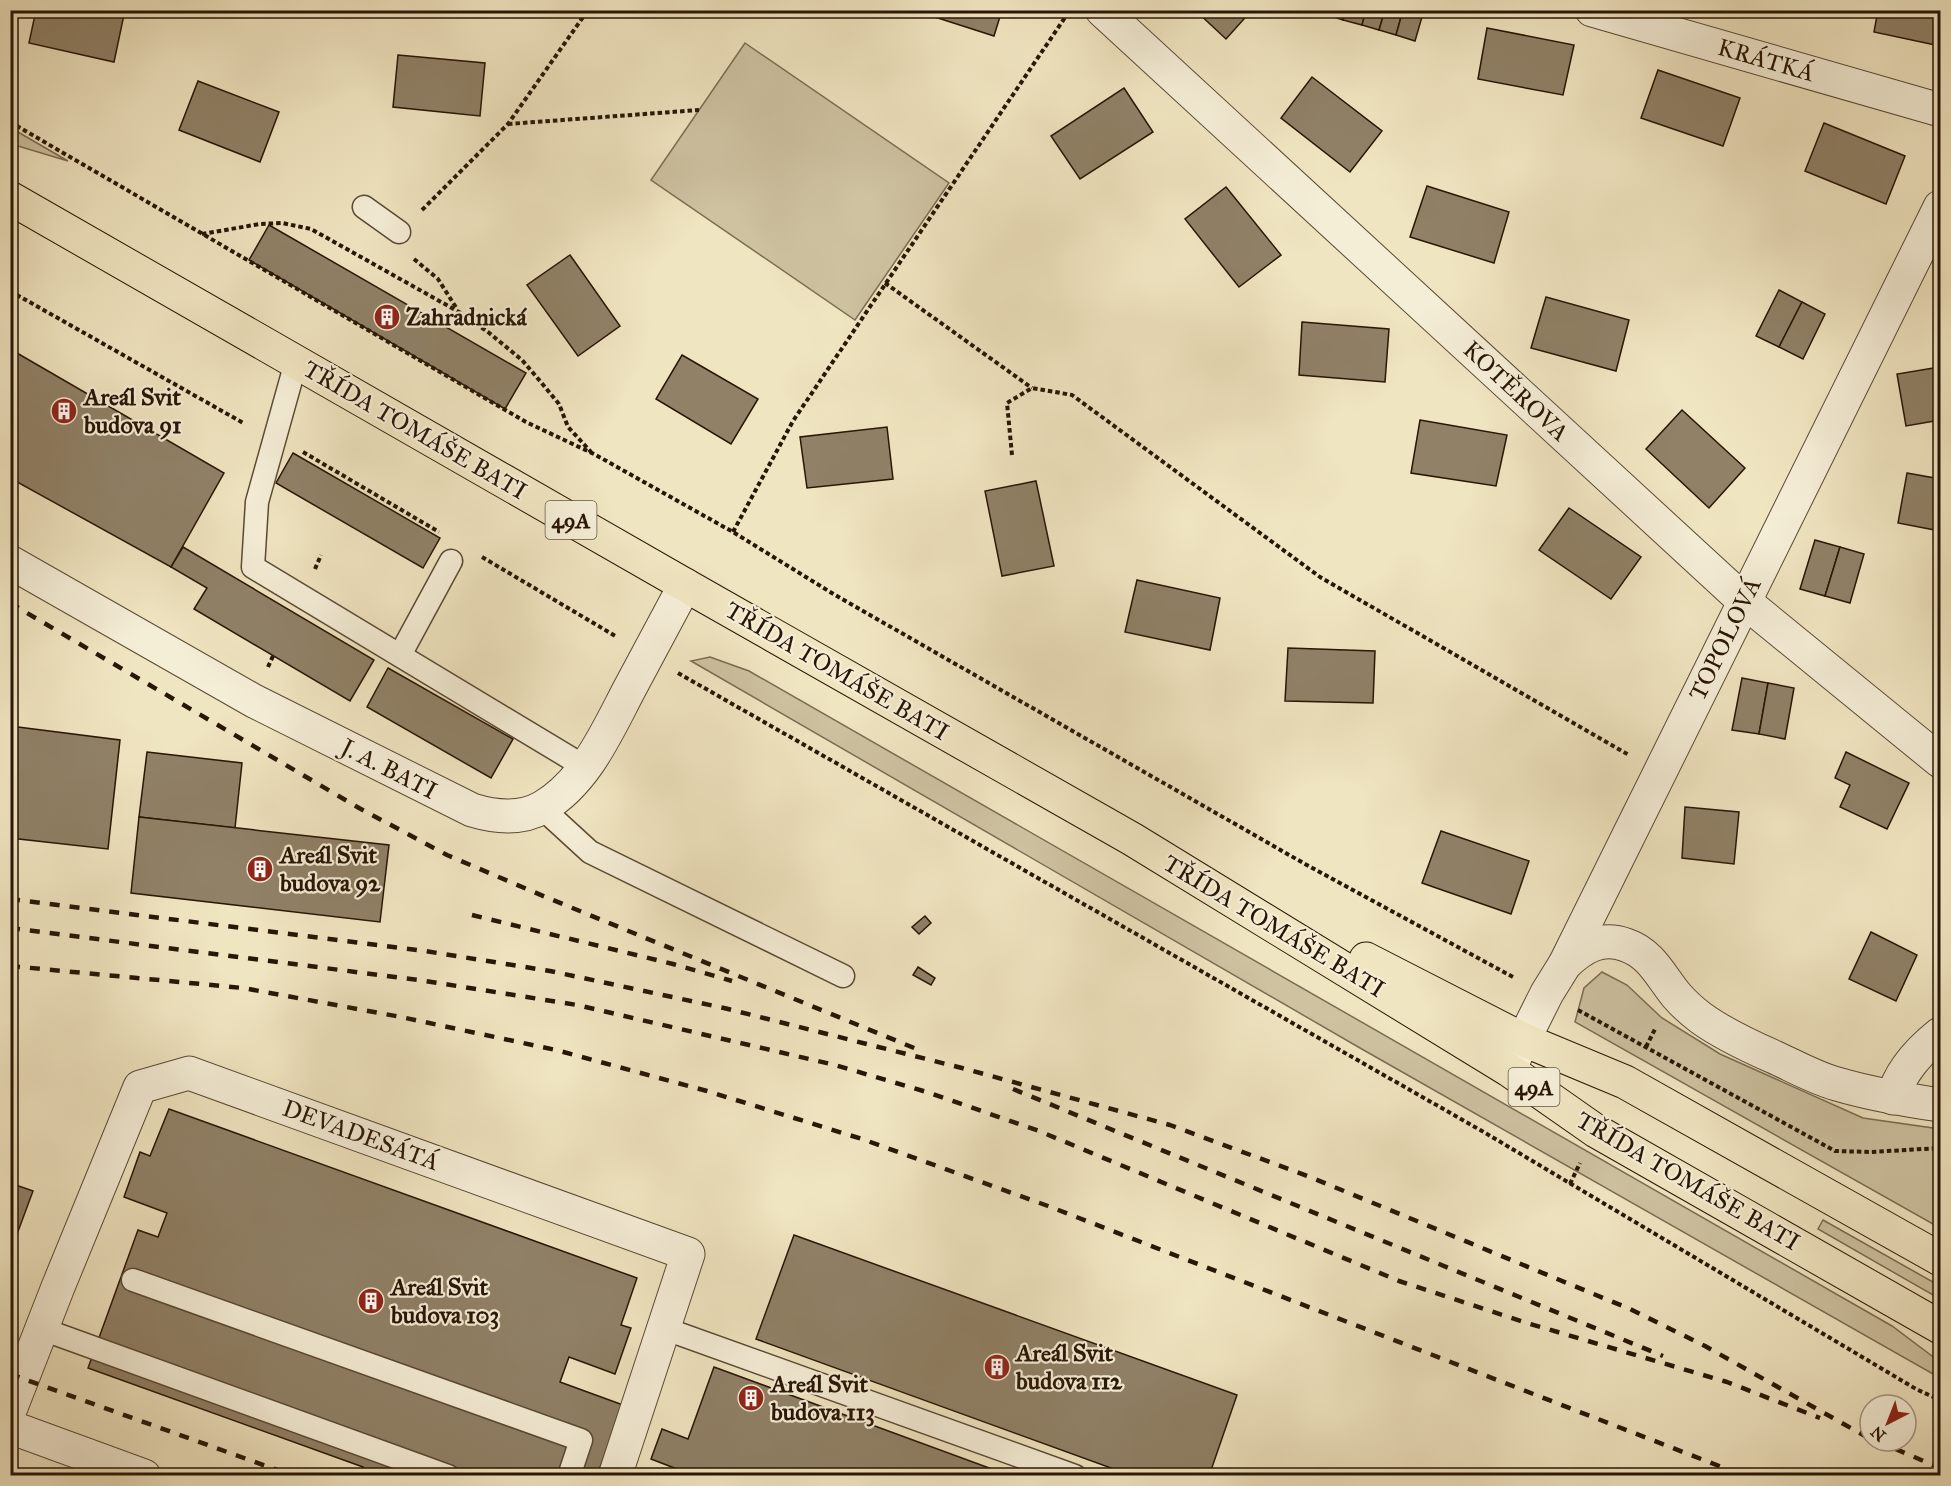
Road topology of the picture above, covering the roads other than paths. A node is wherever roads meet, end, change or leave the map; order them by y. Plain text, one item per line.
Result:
1 (1102, 10) edge
2 (1592, 10) edge
3 (1941, 110) edge
4 (10, 198) edge
5 (364, 207) dead end
6 (1941, 207) edge
7 (399, 232) road end
8 (296, 362) junction
9 (451, 561) dead end
10 (10, 562) edge
11 (685, 585) junction
12 (1744, 601) junction
13 (400, 655) junction
14 (1941, 761) edge
15 (585, 767) junction
16 (542, 808) junction
17 (1132, 839) junction
18 (1565, 964) junction
19 (843, 976) dead end
20 (1941, 1034) edge
21 (1524, 1040) junction
22 (1509, 1070) junction
23 (1893, 1098) junction
24 (1941, 1105) edge
25 (1941, 1259) edge
26 (133, 1280) dead end
27 (1941, 1327) edge
28 (42, 1329) junction
29 (663, 1329) junction
30 (10, 1410) edge
31 (10, 1427) edge
32 (144, 1476) edge
33 (448, 1476) edge
34 (568, 1476) edge
35 (615, 1476) edge
36 (1075, 1476) edge

1 - 12 street, KOTĚROVA
2 - 3 street, KRÁTKÁ
4 - 8 main road, TŘÍDA TOMÁŠE BATI / 49A
5 - 7 lane
6 - 12 street, TOPOLOVÁ
8 - 11 main road, TŘÍDA TOMÁŠE BATI / 49A
8 - 13 lane
9 - 13 lane
10 - 16 street, J. A. BATI
11 - 15 street, J. A. BATI
11 - 17 main road, TŘÍDA TOMÁŠE BATI / 49A
12 - 14 street, KOTĚROVA
12 - 18 street, TOPOLOVÁ
13 - 15 lane
15 - 16 street, J. A. BATI
16 - 19 lane
17 - 21 main road, TŘÍDA TOMÁŠE BATI / 49A
17 - 22 main road, TŘÍDA TOMÁŠE BATI / 49A
18 - 21 street, TOPOLOVÁ
18 - 23 street
20 - 23 street
21 - 22 street, TOPOLOVÁ
21 - 25 main road, TŘÍDA TOMÁŠE BATI / 49A
22 - 27 main road, TŘÍDA TOMÁŠE BATI / 49A
23 - 24 street
26 - 34 lane
28 - 29 street, DEVADESÁTÁ
28 - 30 street, DEVADESÁTÁ
28 - 33 lane
29 - 35 street, DEVADESÁTÁ
29 - 36 lane
31 - 32 street

